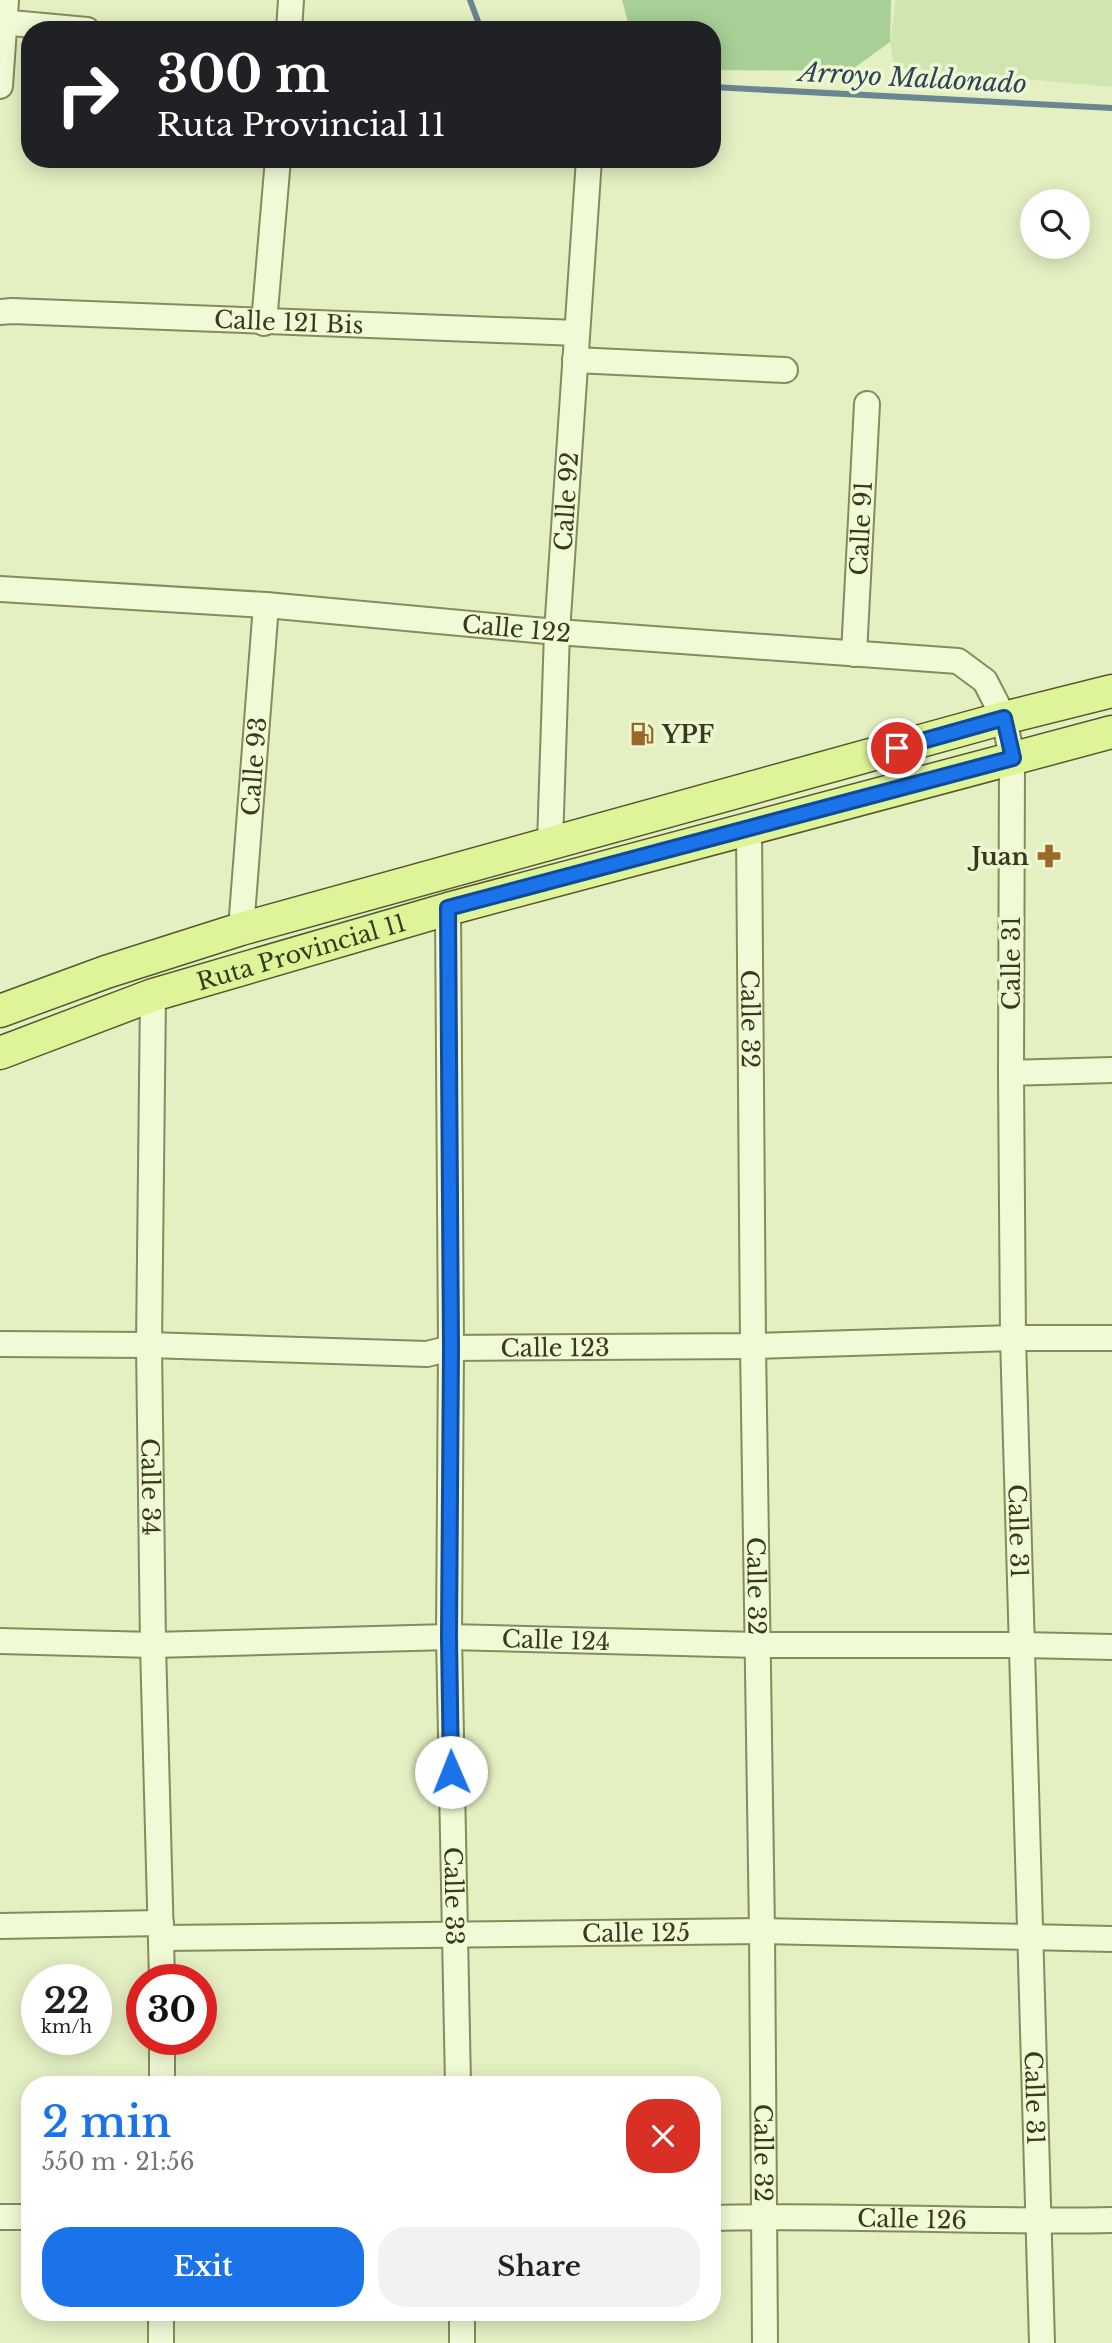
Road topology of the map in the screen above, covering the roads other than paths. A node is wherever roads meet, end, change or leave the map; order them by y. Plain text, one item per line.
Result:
1 (291, 0) edge
2 (3, 15) edge
3 (37, 21) edge
4 (290, 21) edge
5 (0, 86) edge
6 (277, 168) edge
7 (588, 168) edge
8 (0, 312) edge
9 (264, 323) junction
10 (577, 333) junction
11 (575, 360) junction
12 (785, 370) dead end
13 (867, 404) dead end
14 (0, 589) edge
15 (266, 604) junction
16 (557, 632) junction
17 (854, 654) junction
18 (1112, 691) edge
19 (1004, 718) junction
20 (1112, 732) edge
21 (1013, 758) junction
22 (749, 828) junction
23 (550, 844) junction
24 (448, 908) junction
25 (241, 929) junction
26 (153, 995) junction
27 (0, 1011) edge
28 (0, 1053) edge
29 (1112, 1070) edge
30 (1011, 1073) junction
31 (1013, 1338) junction
32 (1112, 1338) edge
33 (0, 1344) edge
34 (149, 1345) junction
35 (753, 1346) junction
36 (451, 1348) junction
37 (449, 1637) junction
38 (0, 1641) edge
39 (153, 1645) junction
40 (757, 1645) junction
41 (1023, 1645) junction
42 (1112, 1647) edge
43 (0, 1926) edge
44 (162, 1930) junction
45 (762, 1931) junction
46 (454, 1933) junction
47 (1031, 1936) junction
48 (1112, 1939) edge
49 (162, 1964) edge
50 (162, 2055) edge
51 (162, 2076) edge
52 (458, 2076) edge
53 (0, 2217) edge
54 (21, 2217) edge
55 (765, 2217) junction
56 (721, 2218) edge
57 (1112, 2220) edge
58 (1038, 2222) junction
59 (161, 2321) edge
60 (462, 2321) edge
61 (161, 2343) edge
62 (462, 2343) edge
63 (765, 2343) edge
64 (1042, 2343) edge

1 - 4 street
2 - 3 street
2 - 5 street
6 - 9 street
7 - 10 street, Calle 92
8 - 9 street, Calle 121 Bis
9 - 10 street, Calle 121 Bis
10 - 11 street, Calle 92
11 - 12 street
11 - 16 street, Calle 92
13 - 17 street, Calle 91
14 - 15 street, Calle 122
15 - 16 street, Calle 122
15 - 25 street, Calle 93
16 - 17 street, Calle 122
16 - 23 street, Calle 92
17 - 19 street, Calle 122
18 - 19 main road, Ruta Provincial 11
19 - 21 street, Calle 31
19 - 23 main road, Ruta Provincial 11
20 - 21 main road, Ruta Provincial 11
21 - 22 main road, Ruta Provincial 11
21 - 30 street, Calle 31
22 - 24 main road, Ruta Provincial 11
22 - 35 street, Calle 32
23 - 25 main road, Ruta Provincial 11
24 - 26 main road, Ruta Provincial 11
24 - 36 street, Calle 33
25 - 27 main road, Ruta Provincial 11
26 - 28 main road, Ruta Provincial 11
26 - 34 street, Calle 34
29 - 30 street
30 - 31 street, Calle 31
31 - 32 street, Calle 123
31 - 35 street, Calle 123
31 - 41 street, Calle 31
33 - 34 street, Calle 123
34 - 36 street, Calle 123
34 - 39 street, Calle 34
35 - 36 street, Calle 123
35 - 40 street, Calle 32
36 - 37 street, Calle 33
37 - 39 street, Calle 124
37 - 40 street, Calle 124
37 - 46 street, Calle 33
38 - 39 street, Calle 124
39 - 44 street, Calle 34
40 - 41 street, Calle 124
40 - 45 street, Calle 32
41 - 42 street, Calle 124
41 - 47 street, Calle 31
43 - 44 street, Calle 125
44 - 46 street, Calle 125
44 - 49 street, Calle 34
45 - 46 street, Calle 125
45 - 47 street, Calle 125
45 - 55 street, Calle 32
46 - 52 street, Calle 33
47 - 48 street, Calle 125
47 - 58 street, Calle 31
50 - 51 street
53 - 54 street
55 - 56 street, Calle 126
55 - 58 street, Calle 126
55 - 63 street, Calle 32
57 - 58 street, Calle 126
58 - 64 street, Calle 31
59 - 61 street
60 - 62 street

